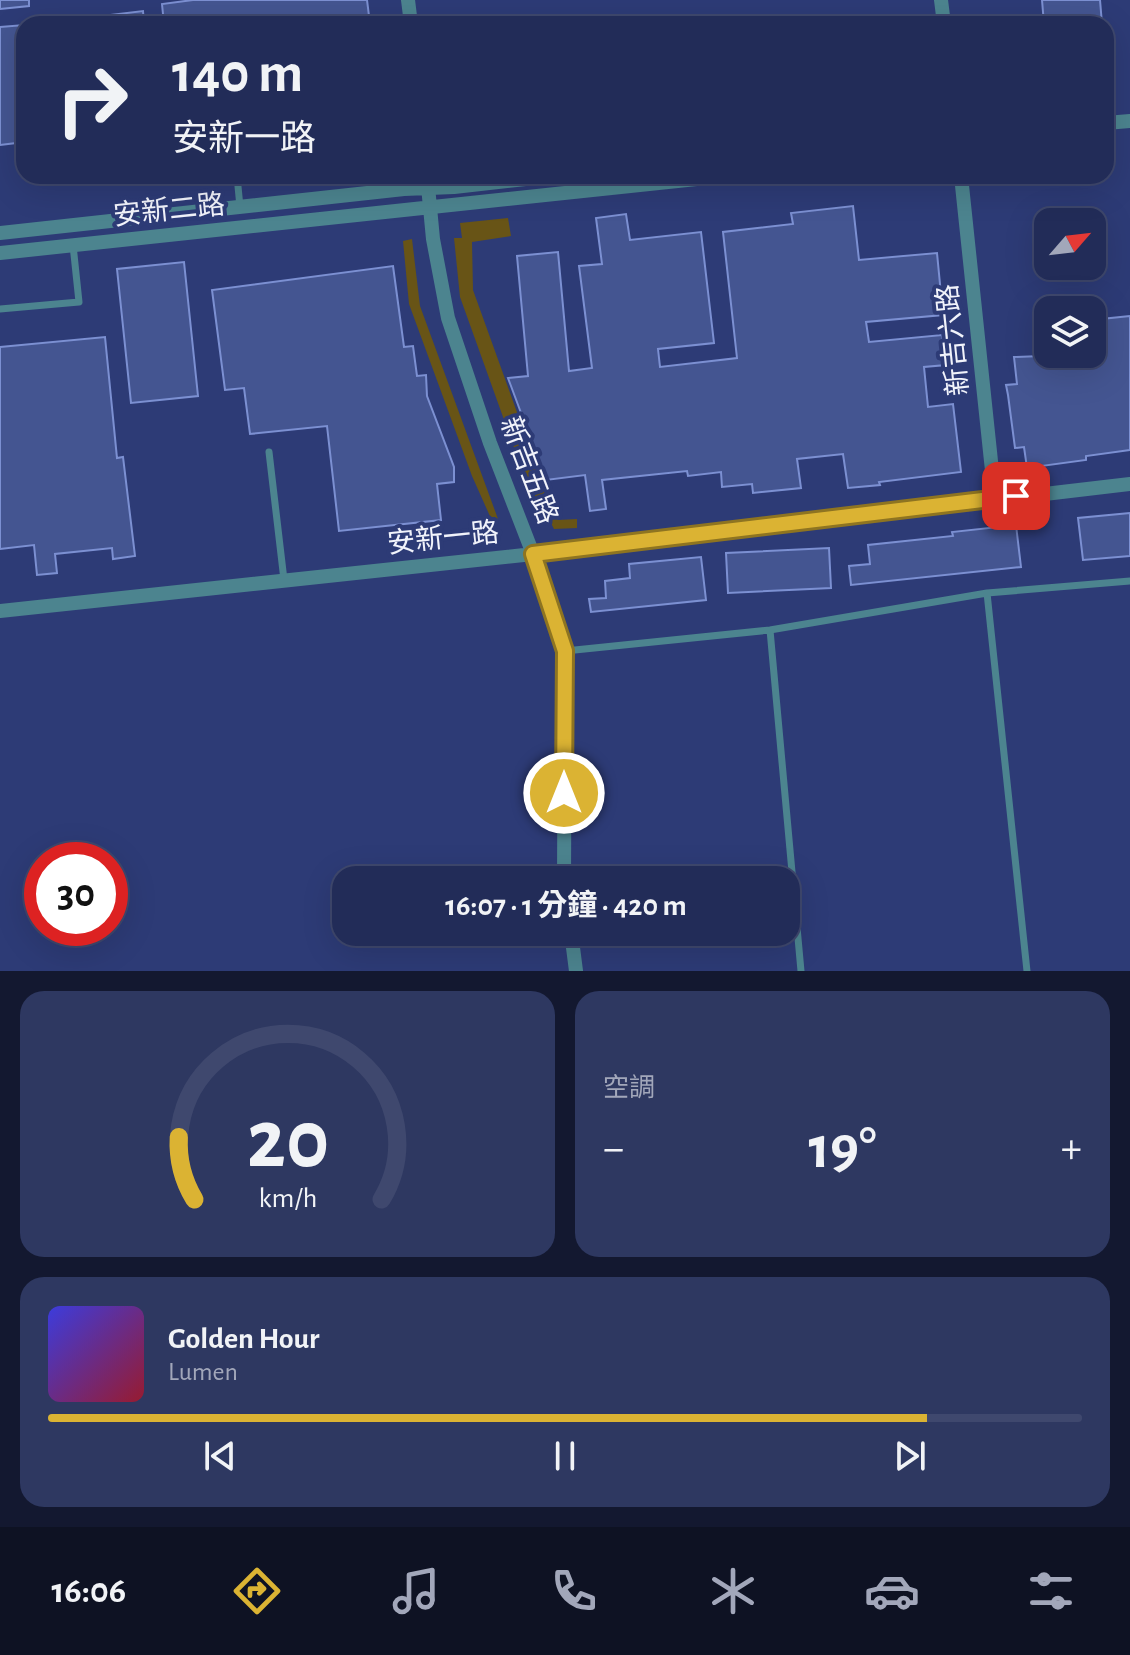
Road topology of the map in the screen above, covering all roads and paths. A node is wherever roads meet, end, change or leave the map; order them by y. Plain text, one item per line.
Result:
1 (238, 184) edge
2 (413, 184) edge
3 (428, 184) edge
4 (651, 184) edge
5 (962, 184) edge
6 (240, 207) junction
7 (430, 208) junction
8 (0, 233) edge
9 (73, 245) junction
10 (0, 253) edge
11 (0, 309) edge
12 (269, 452) dead end
13 (1130, 484) edge
14 (995, 499) junction
15 (533, 554) junction
16 (284, 580) junction
17 (1130, 581) edge
18 (987, 593) junction
19 (0, 611) edge
20 (770, 630) junction
21 (565, 651) junction
22 (564, 866) edge
23 (573, 946) edge
24 (576, 971) edge
25 (801, 971) edge
26 (1027, 971) edge

1 - 6 lane
2 - 6 street, 安新二路
3 - 7 street, 新吉五路
4 - 7 street, 安新二路
5 - 14 street, 新吉六路
6 - 8 street, 安新二路
7 - 9 street, 安新二路
7 - 15 street, 新吉五路
9 - 10 street, 安新二路
9 - 11 lane
12 - 16 lane
13 - 14 street, 安新一路
14 - 15 street, 安新一路
15 - 16 street, 安新一路
15 - 21 street, 新吉五路
16 - 19 street, 安新一路
17 - 18 lane
18 - 20 lane
18 - 26 lane
20 - 21 lane
20 - 25 lane
21 - 22 street, 新吉五路
23 - 24 street

